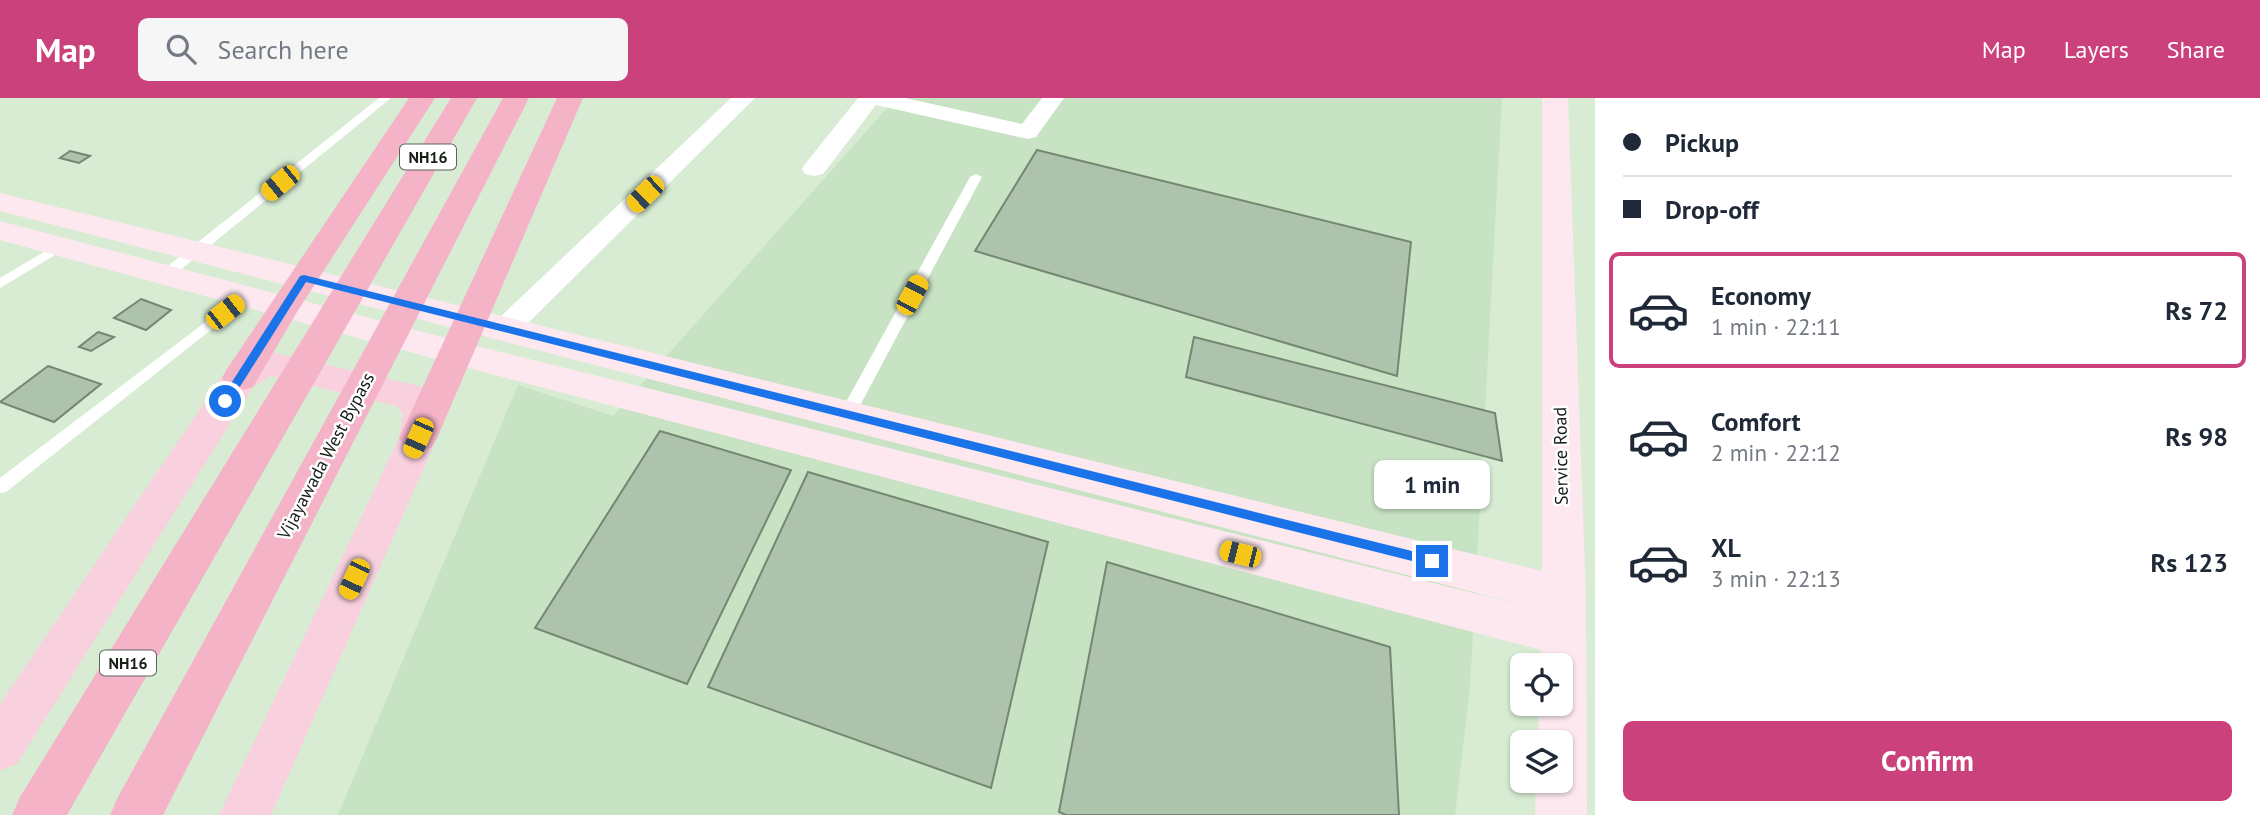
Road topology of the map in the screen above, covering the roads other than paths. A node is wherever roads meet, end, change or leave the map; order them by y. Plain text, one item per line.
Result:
1 (386, 98) edge
2 (422, 98) edge
3 (464, 98) edge
4 (516, 98) edge
5 (570, 98) edge
6 (744, 98) edge
7 (873, 98) edge
8 (1052, 98) edge
9 (1555, 98) edge
10 (814, 169) dead end
11 (976, 177) dead end
12 (0, 202) edge
13 (0, 230) edge
14 (61, 246) junction
15 (196, 250) junction
16 (168, 273) junction
17 (304, 278) junction
18 (0, 284) edge
19 (245, 296) junction
20 (284, 308) junction
21 (506, 328) junction
22 (464, 337) junction
23 (240, 379) junction
24 (848, 413) junction
25 (418, 438) junction
26 (0, 487) edge
27 (1564, 594) junction
28 (1564, 636) junction
29 (0, 747) edge
30 (38, 815) edge
31 (136, 815) edge
32 (245, 815) edge
33 (1561, 815) edge

1 - 15 lane
2 - 17 highway
3 - 30 highway, NH16
4 - 31 highway, Vijayawada West Bypass / NH16
5 - 22 highway
6 - 21 street
7 - 8 street
7 - 10 street
9 - 27 street, Service Road
11 - 24 lane
12 - 15 street
13 - 14 street
14 - 16 street
14 - 18 lane
15 - 16 lane
15 - 17 street
16 - 19 street
17 - 20 highway
17 - 22 street
19 - 20 street
19 - 26 lane
20 - 22 street
20 - 23 highway
21 - 22 street
21 - 24 street
22 - 25 highway
22 - 28 street
23 - 25 main road
23 - 29 main road
24 - 27 street
25 - 32 main road
27 - 28 street, Service Road
28 - 33 street, Service Road

